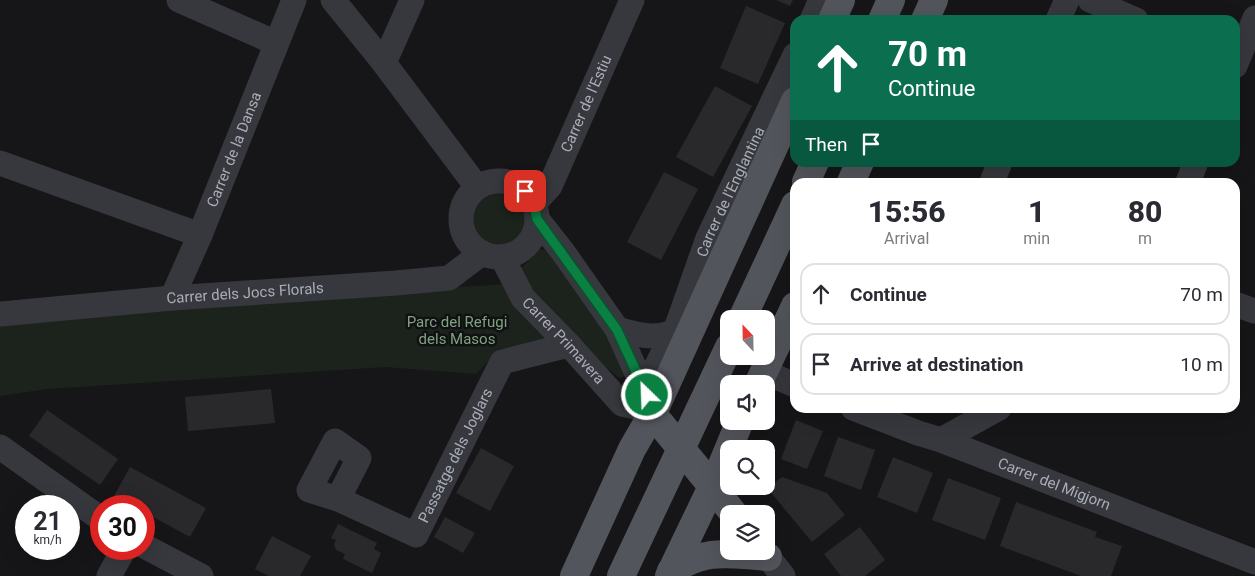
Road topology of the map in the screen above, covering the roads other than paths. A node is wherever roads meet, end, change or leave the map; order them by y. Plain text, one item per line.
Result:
1 (179, 0) edge
2 (294, 0) edge
3 (333, 0) edge
4 (412, 0) edge
5 (632, 0) edge
6 (821, 0) edge
7 (841, 0) edge
8 (891, 0) edge
9 (934, 0) edge
10 (1067, 0) edge
11 (1090, 0) edge
12 (814, 15) edge
13 (834, 15) edge
14 (884, 15) edge
15 (927, 15) edge
16 (1060, 15) edge
17 (1124, 15) edge
18 (1255, 18) edge
19 (276, 43) junction
20 (384, 62) junction
21 (1240, 65) edge
22 (790, 66) edge
23 (790, 111) edge
24 (0, 163) edge
25 (477, 187) junction
26 (536, 211) junction
27 (790, 216) edge
28 (200, 235) junction
29 (492, 255) junction
30 (172, 298) junction
31 (746, 310) edge
32 (0, 314) edge
33 (790, 317) edge
34 (679, 329) junction
35 (617, 330) junction
36 (569, 345) junction
37 (721, 365) edge
38 (762, 375) edge
39 (775, 381) edge
40 (790, 384) edge
41 (657, 413) junction
42 (866, 413) edge
43 (990, 413) edge
44 (734, 436) edge
45 (941, 440) junction
46 (0, 447) edge
47 (716, 482) edge
48 (338, 500) dead end
49 (729, 505) edge
50 (741, 505) edge
51 (90, 511) edge
52 (155, 552) edge
53 (118, 560) edge
54 (772, 562) edge
55 (1255, 562) edge
56 (1255, 570) edge
57 (670, 574) edge
58 (109, 576) edge
59 (201, 576) edge
60 (574, 576) edge
61 (621, 576) edge
62 (1250, 576) edge

1 - 19 street
2 - 19 street, Carrer de la Dansa
3 - 20 street
4 - 20 street
5 - 26 street, Carrer de l'Estiu
6 - 12 street
7 - 13 main road
8 - 14 main road
9 - 15 main road
10 - 16 street
11 - 17 street
18 - 21 street
19 - 28 street, Carrer de la Dansa
20 - 25 street
22 - 34 street, Carrer de l'Englantina
23 - 34 main road
24 - 28 street
25 - 26 street
25 - 29 street
26 - 29 street
26 - 35 street
27 - 31 main road
28 - 30 street, Carrer de la Dansa
29 - 30 street, Carrer dels Jocs Florals
29 - 36 street, Carrer Primavera
30 - 32 street, Carrer dels Jocs Florals
33 - 38 main road
34 - 35 street
34 - 41 main road
35 - 41 street
36 - 41 street, Carrer Primavera
36 - 48 street, Passatge dels Joglars
37 - 61 main road
39 - 40 street
41 - 47 main road, bridge
41 - 60 main road
42 - 45 street, Carrer del Migjorn
43 - 45 street
44 - 47 main road
45 - 55 street, Carrer del Migjorn
46 - 51 street
47 - 49 main road
47 - 50 main road
47 - 57 main road
52 - 59 street
53 - 58 street
54 - 57 main road
56 - 62 street

